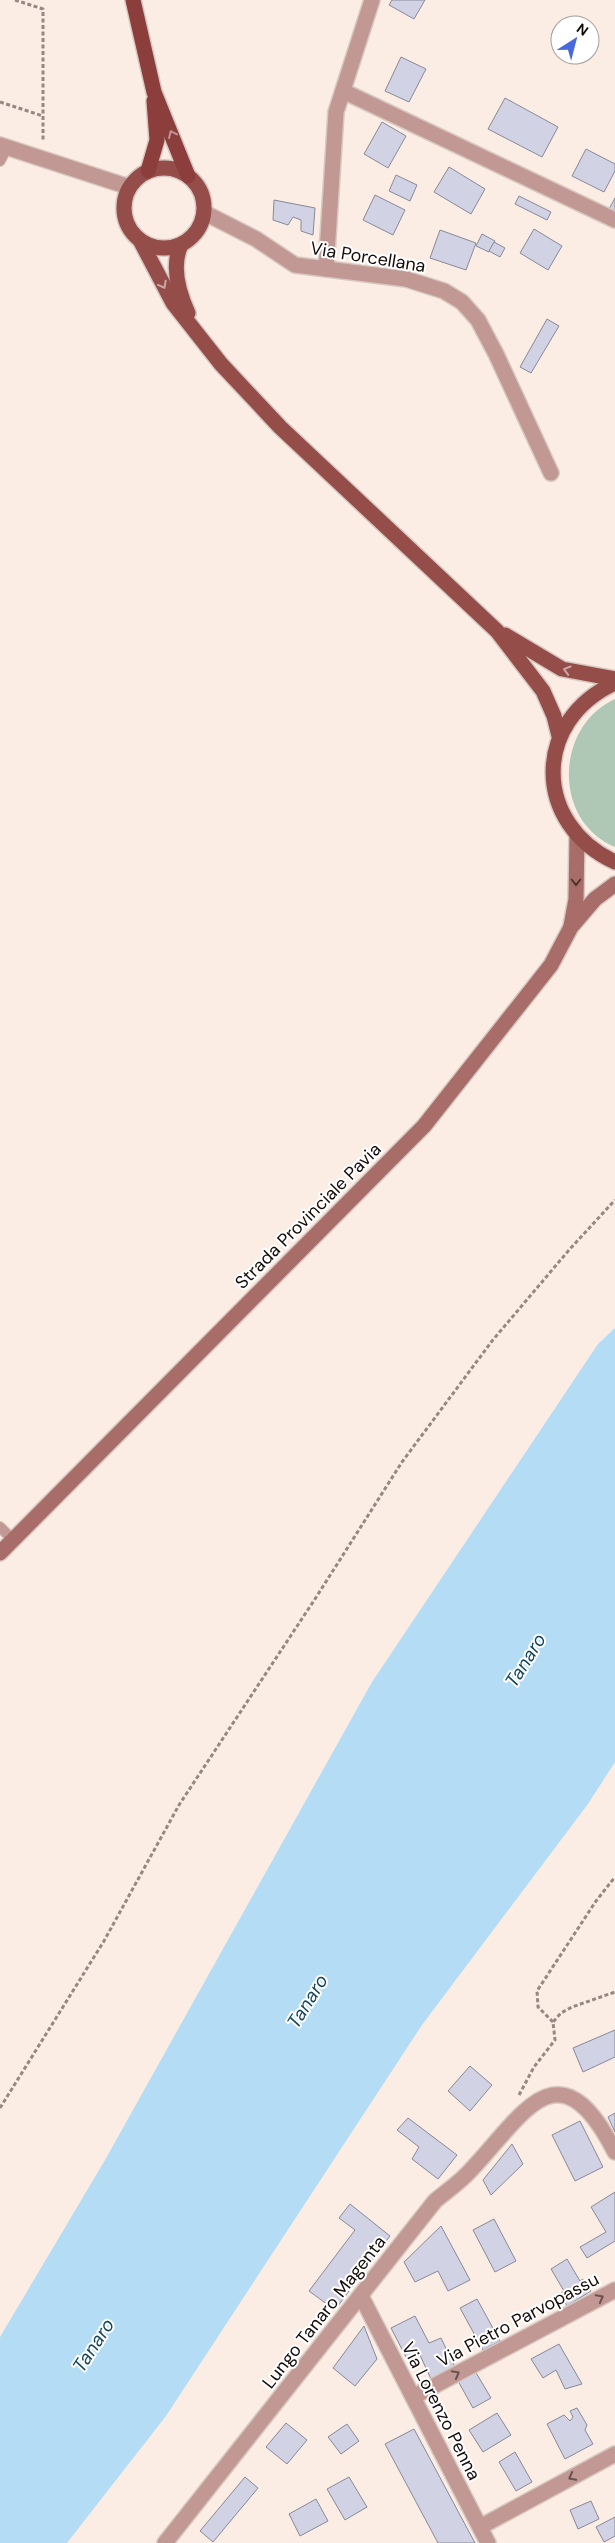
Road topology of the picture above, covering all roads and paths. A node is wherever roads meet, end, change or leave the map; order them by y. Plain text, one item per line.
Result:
1 (15, 0) edge
2 (133, 0) edge
3 (372, 0) edge
4 (343, 91) junction
5 (154, 92) junction
6 (0, 102) edge
7 (43, 116) junction
8 (2, 151) edge
9 (44, 160) junction
10 (148, 171) junction
11 (188, 176) junction
12 (129, 187) junction
13 (204, 213) junction
14 (615, 220) edge
15 (141, 242) junction
16 (181, 246) junction
17 (326, 269) junction
18 (195, 330) junction
19 (551, 473) dead end
20 (497, 631) junction
21 (615, 679) edge
22 (615, 683) edge
23 (559, 736) junction
24 (577, 836) junction
25 (615, 862) edge
26 (615, 884) edge
27 (571, 927) junction
28 (615, 1200) edge
29 (0, 1527) edge
30 (13, 1540) junction
31 (0, 1553) edge
32 (615, 1877) edge
33 (615, 1992) edge
34 (553, 2022) junction
35 (0, 2108) edge
36 (521, 2112) junction
37 (615, 2152) edge
38 (615, 2290) edge
39 (361, 2296) junction
40 (413, 2397) junction
41 (615, 2454) edge
42 (480, 2527) junction
43 (165, 2543) edge
44 (488, 2543) edge

1 - 7 path
2 - 5 highway
3 - 4 street
4 - 14 street
4 - 17 street
5 - 10 highway
11 -> 5 highway
6 - 7 path
7 - 9 path
8 - 9 street
9 - 12 street
10 - 11 main road
10 - 12 main road
11 - 13 main road
12 - 15 main road
13 - 16 main road
13 - 17 street, Via Porcellana
15 - 16 main road
15 -> 18 main road
16 - 18 main road
17 - 19 street, Via Porcellana
18 - 20 main road
21 -> 20 main road
20 - 23 main road
22 - 23 main road
23 - 24 main road
24 - 25 main road
24 -> 27 main road
26 - 27 main road, Strada Provinciale Pavia
27 - 30 main road, Strada Provinciale Pavia
28 - 35 path
29 - 30 lane
30 - 31 main road, Strada Provinciale Pavia
32 - 34 path
33 - 34 path
34 - 36 path
36 - 37 street, Lungo Tanaro Magenta
36 - 39 street, Lungo Tanaro Magenta
40 -> 38 street, Via Pietro Parvopassu
39 - 40 street, Via Lorenzo Penna
39 - 43 street, Lungo Tanaro Magenta
40 - 42 street, Via Lorenzo Penna
41 -> 42 street
42 - 44 street, Via Lorenzo Penna

